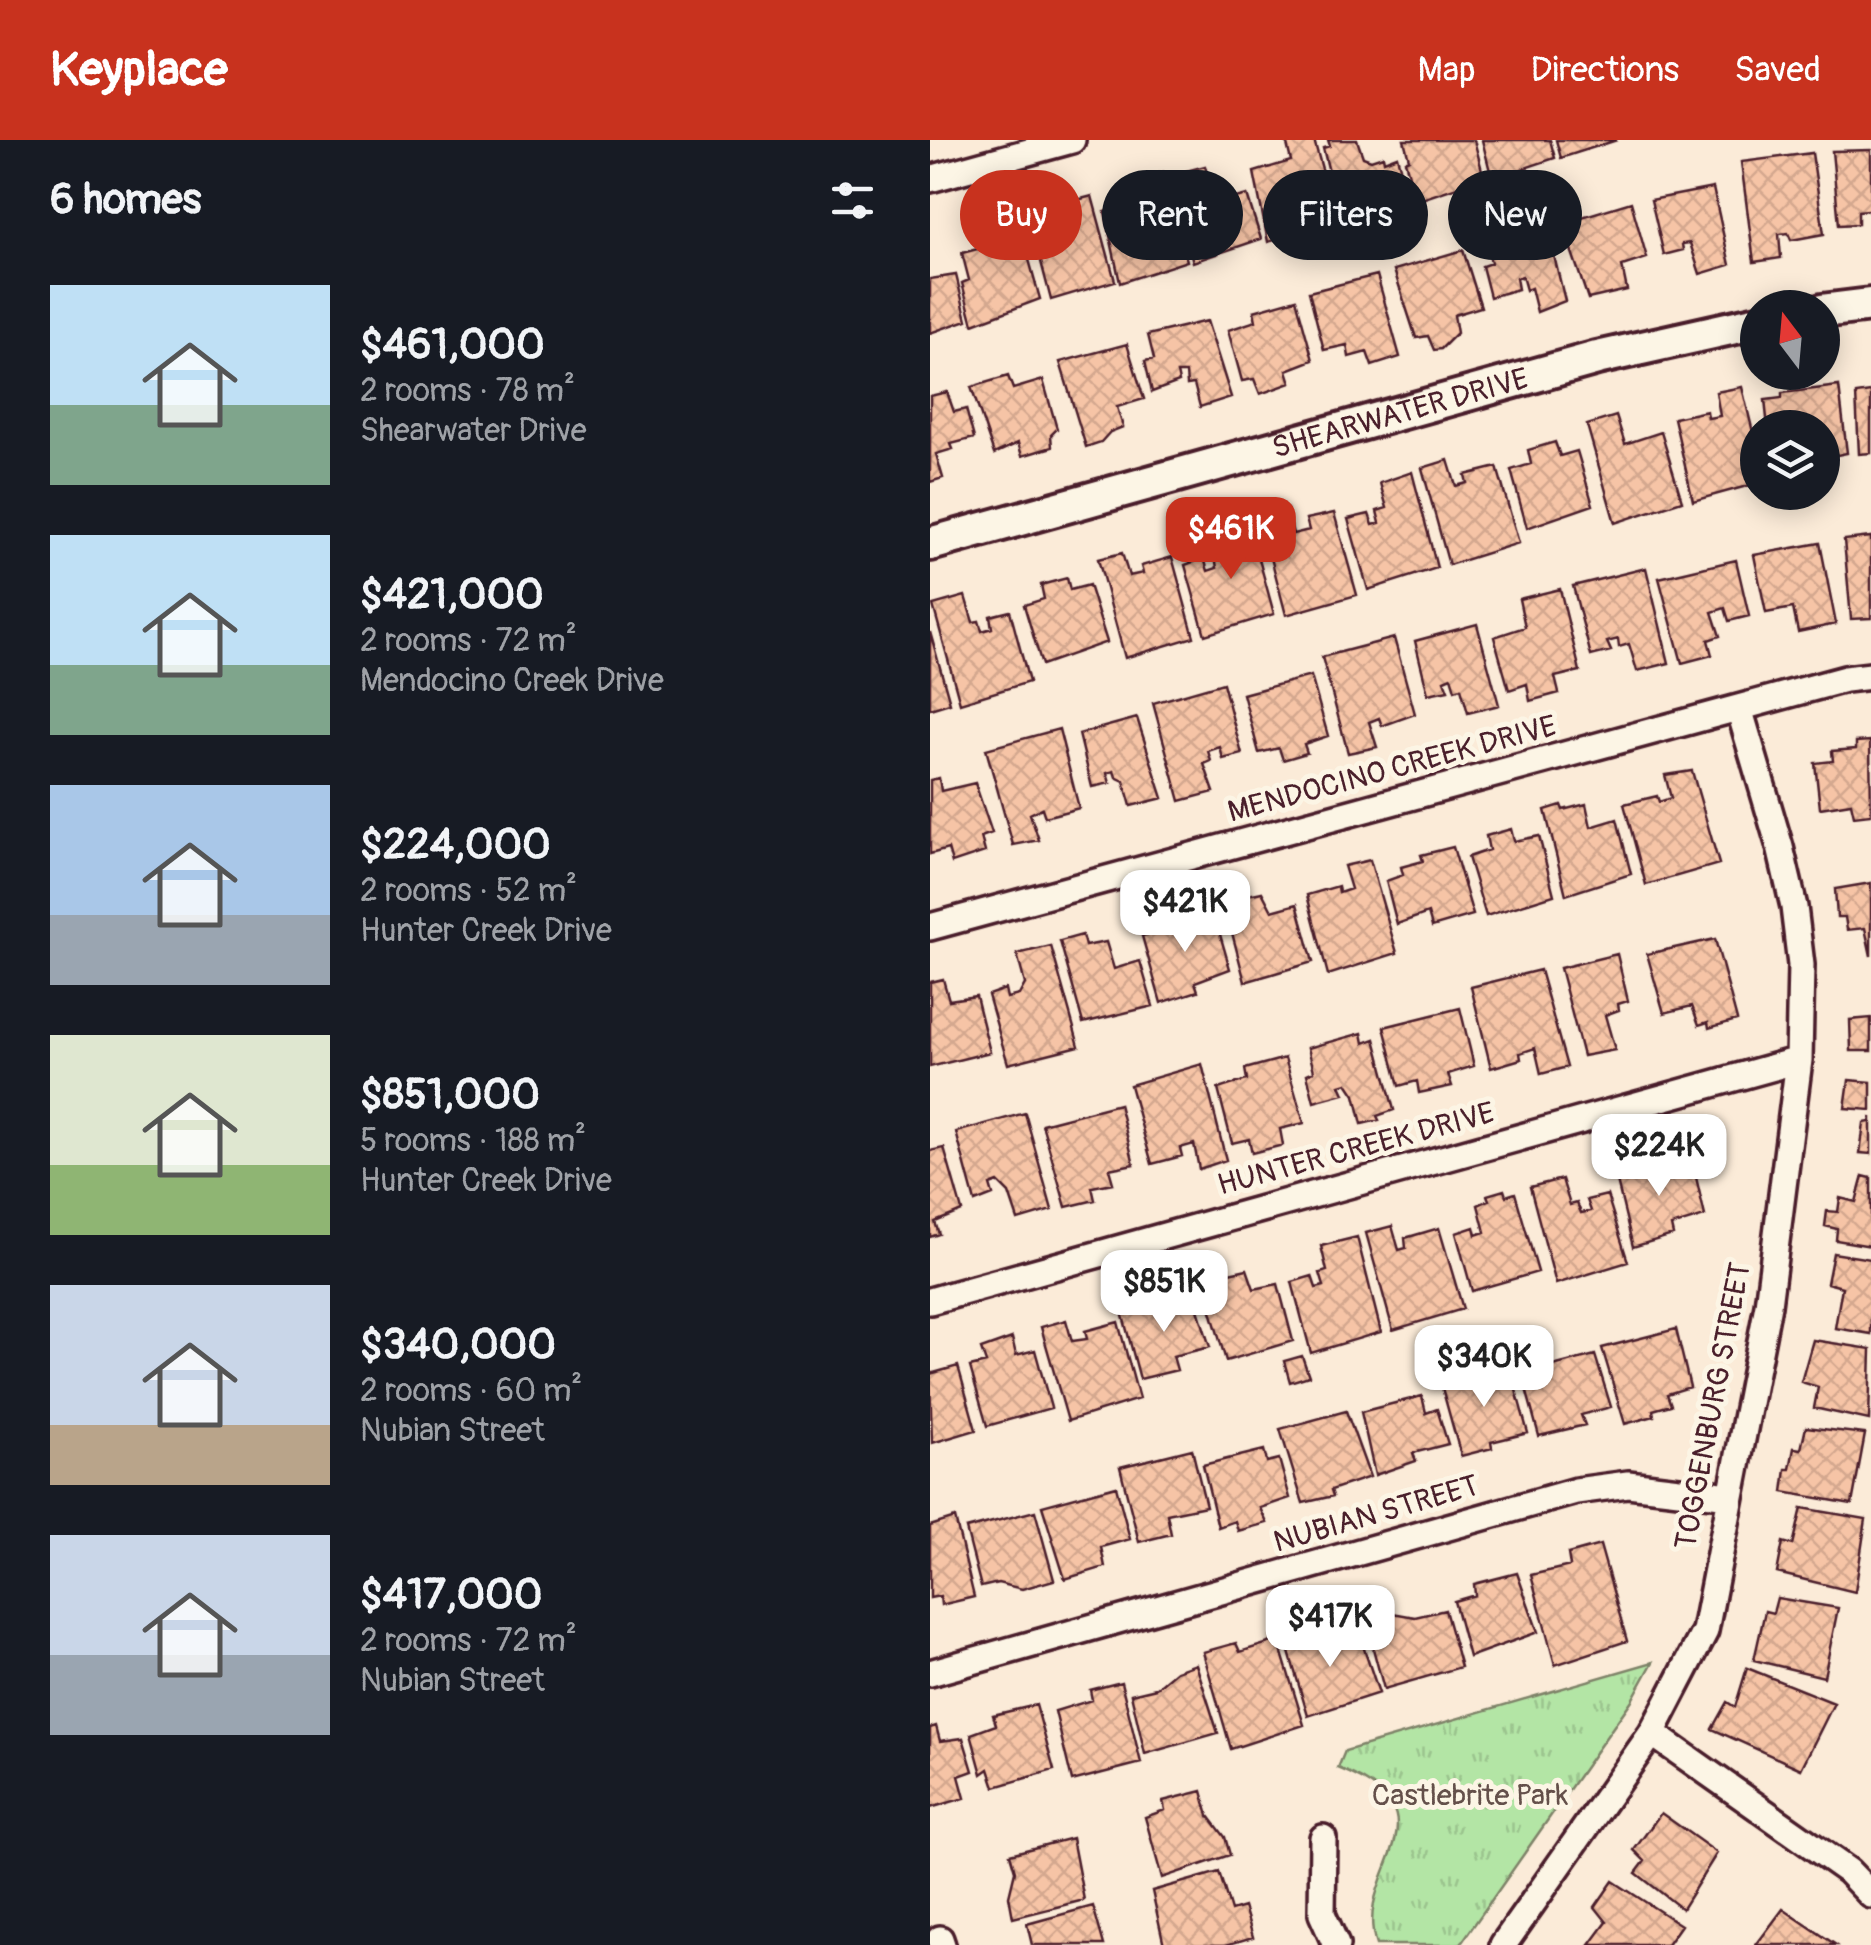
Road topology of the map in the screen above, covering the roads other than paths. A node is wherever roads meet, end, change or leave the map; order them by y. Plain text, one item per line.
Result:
1 (1072, 140) edge
2 (930, 179) edge
3 (1871, 304) edge
4 (1840, 308) edge
5 (1740, 326) edge
6 (930, 544) edge
7 (1871, 676) edge
8 (1739, 708) junction
9 (930, 928) edge
10 (1799, 1060) junction
11 (930, 1301) edge
12 (1730, 1496) junction
13 (930, 1673) edge
14 (1652, 1734) junction
15 (1323, 1838) dead end
16 (1859, 1875) edge
17 (1871, 1896) edge
18 (1336, 1945) edge
19 (1504, 1945) edge

1 - 2 street
3 - 4 street
5 - 6 street, SHEARWATER DRIVE
7 - 8 street, MENDOCINO CREEK DRIVE
8 - 9 street, MENDOCINO CREEK DRIVE
8 - 10 street, TOGGENBURG STREET
10 - 11 street, HUNTER CREEK DRIVE
10 - 12 street, TOGGENBURG STREET
12 - 13 street, NUBIAN STREET
12 - 14 street, TOGGENBURG STREET
14 - 16 street
14 - 19 street, TOGGENBURG STREET
15 - 18 street
16 - 17 street

